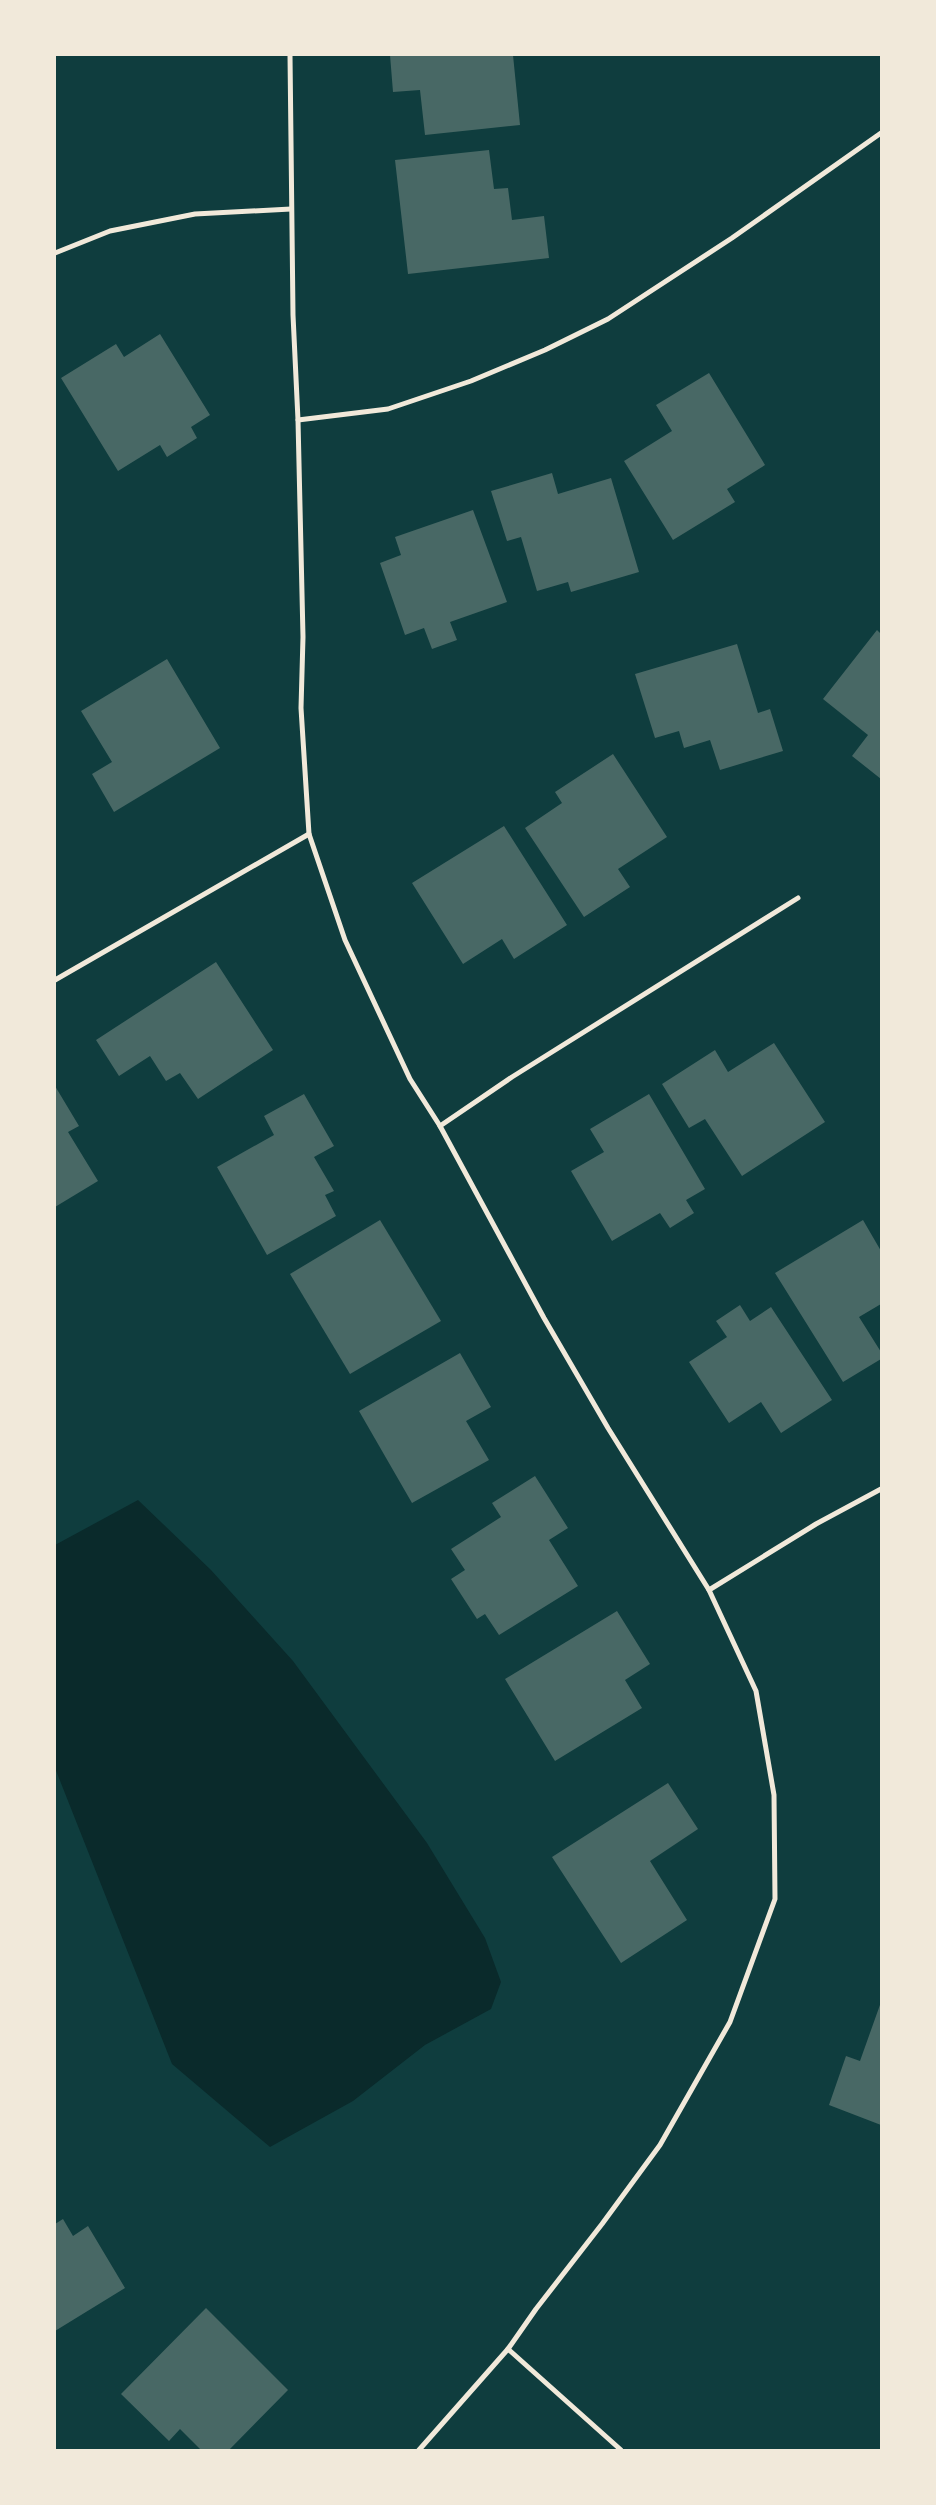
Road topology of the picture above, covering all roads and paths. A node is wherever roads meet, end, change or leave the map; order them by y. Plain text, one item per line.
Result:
1 (290, 55) edge
2 (881, 133) edge
3 (291, 209) junction
4 (55, 253) edge
5 (298, 420) junction
6 (309, 834) junction
7 (798, 898) dead end
8 (55, 980) edge
9 (440, 1126) junction
10 (881, 1489) edge
11 (709, 1590) junction
12 (508, 2349) junction
13 (419, 2450) edge
14 (621, 2450) edge

1 - 3 street
2 - 5 street
3 - 4 street
3 - 5 street
5 - 6 street
6 - 8 street
6 - 9 street
7 - 9 street
9 - 11 street
10 - 11 street
11 - 12 street
12 - 13 street
12 - 14 street

